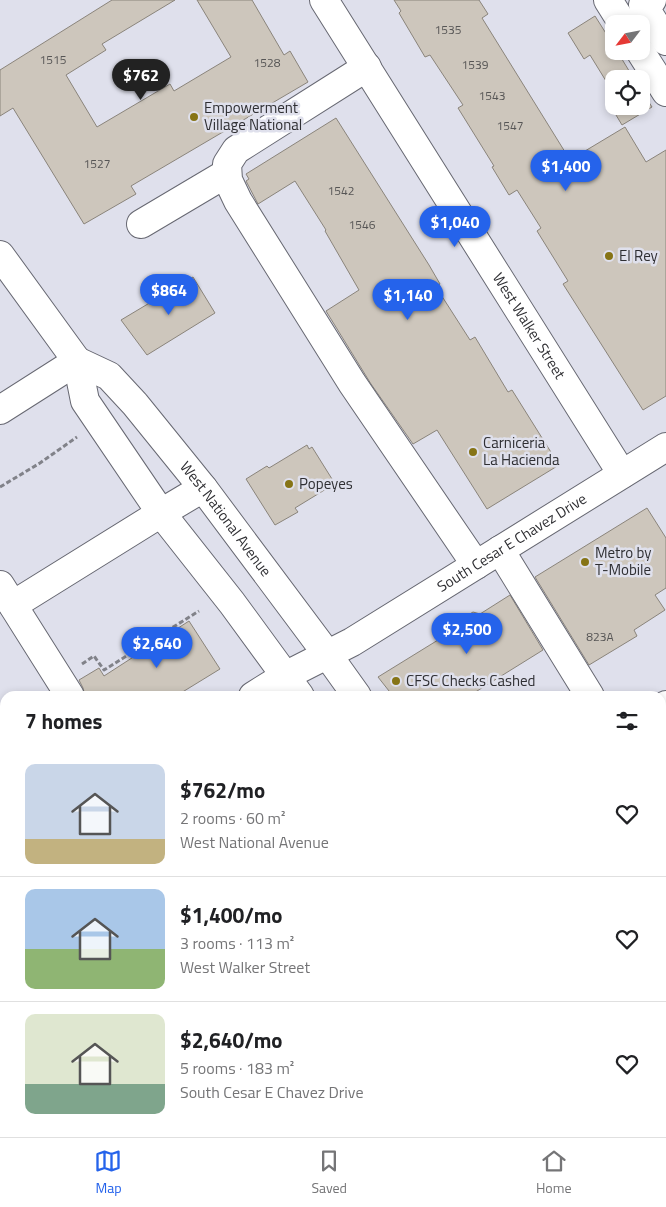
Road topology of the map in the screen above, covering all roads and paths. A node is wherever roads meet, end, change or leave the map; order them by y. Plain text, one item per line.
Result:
1 (324, 0) edge
2 (608, 0) edge
3 (652, 0) edge
4 (617, 15) edge
5 (666, 42) edge
6 (646, 60) edge
7 (367, 67) junction
8 (666, 92) edge
9 (227, 173) junction
10 (141, 224) dead end
11 (0, 255) edge
12 (77, 362) junction
13 (0, 410) edge
14 (78, 436) dead end
15 (666, 447) edge
16 (622, 474) junction
17 (0, 487) edge
18 (203, 488) junction
19 (161, 513) junction
20 (500, 550) junction
21 (476, 565) junction
22 (6, 595) edge
23 (199, 611) dead end
24 (327, 654) junction
25 (86, 661) dead end
26 (293, 686) edge
27 (64, 687) edge
28 (273, 691) edge
29 (353, 691) edge
30 (587, 691) edge

1 - 7 main road, West Walker Street
2 - 4 main road
3 - 5 main road
6 - 8 main road
7 - 9 main road
7 - 16 main road, West Walker Street
9 - 10 main road
9 - 21 main road
11 - 12 main road
12 - 13 main road
12 - 18 main road, West National Avenue
12 - 19 main road
14 - 17 path
15 - 16 main road, South Cesar E Chavez Drive
16 - 20 main road, South Cesar E Chavez Drive
18 - 19 main road
18 - 24 main road, West National Avenue
19 - 22 main road
19 - 26 main road
20 - 21 main road, South Cesar E Chavez Drive
20 - 30 main road
21 - 24 main road, South Cesar E Chavez Drive
22 - 27 main road
23 - 25 path
24 - 26 main road, South Cesar E Chavez Drive
24 - 29 main road, West National Avenue
26 - 28 main road, South Cesar E Chavez Drive

